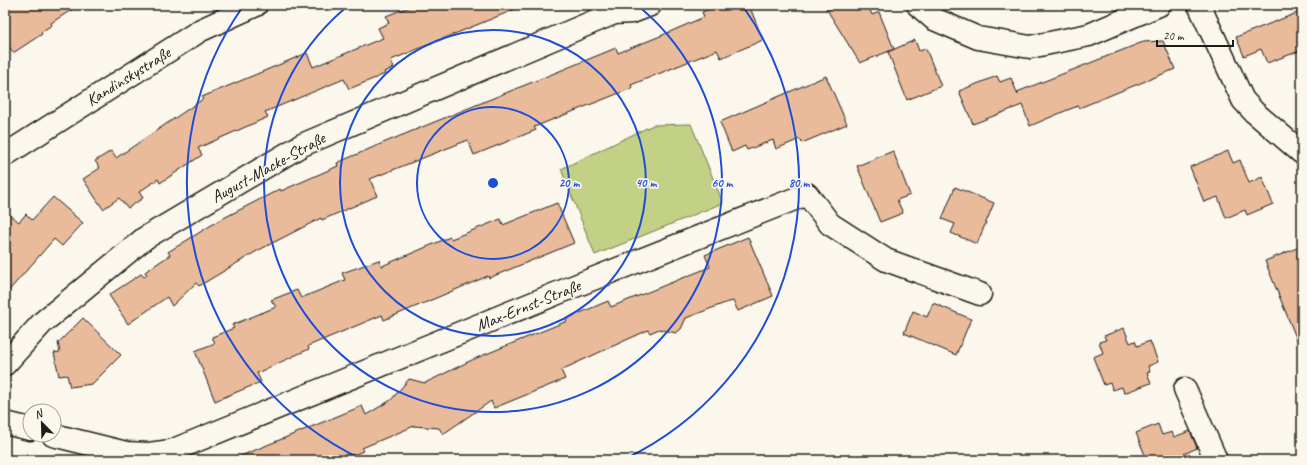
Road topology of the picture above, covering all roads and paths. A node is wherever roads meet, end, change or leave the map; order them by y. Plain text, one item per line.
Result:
1 (256, 5) edge
2 (650, 5) edge
3 (918, 5) edge
4 (1159, 5) edge
5 (1199, 5) edge
6 (612, 9) edge
7 (1302, 153) edge
8 (5, 155) edge
9 (980, 294) dead end
10 (5, 364) edge
11 (1185, 389) dead end
12 (5, 423) edge
13 (22, 427) edge
14 (62, 437) edge
15 (1216, 460) edge

1 - 8 street, Kandinskystraße
2 - 6 street, August-Macke-Straße
3 - 4 street
5 - 7 street
6 - 10 street, August-Macke-Straße
9 - 14 street, Max-Ernst-Straße
11 - 15 street
12 - 13 street

